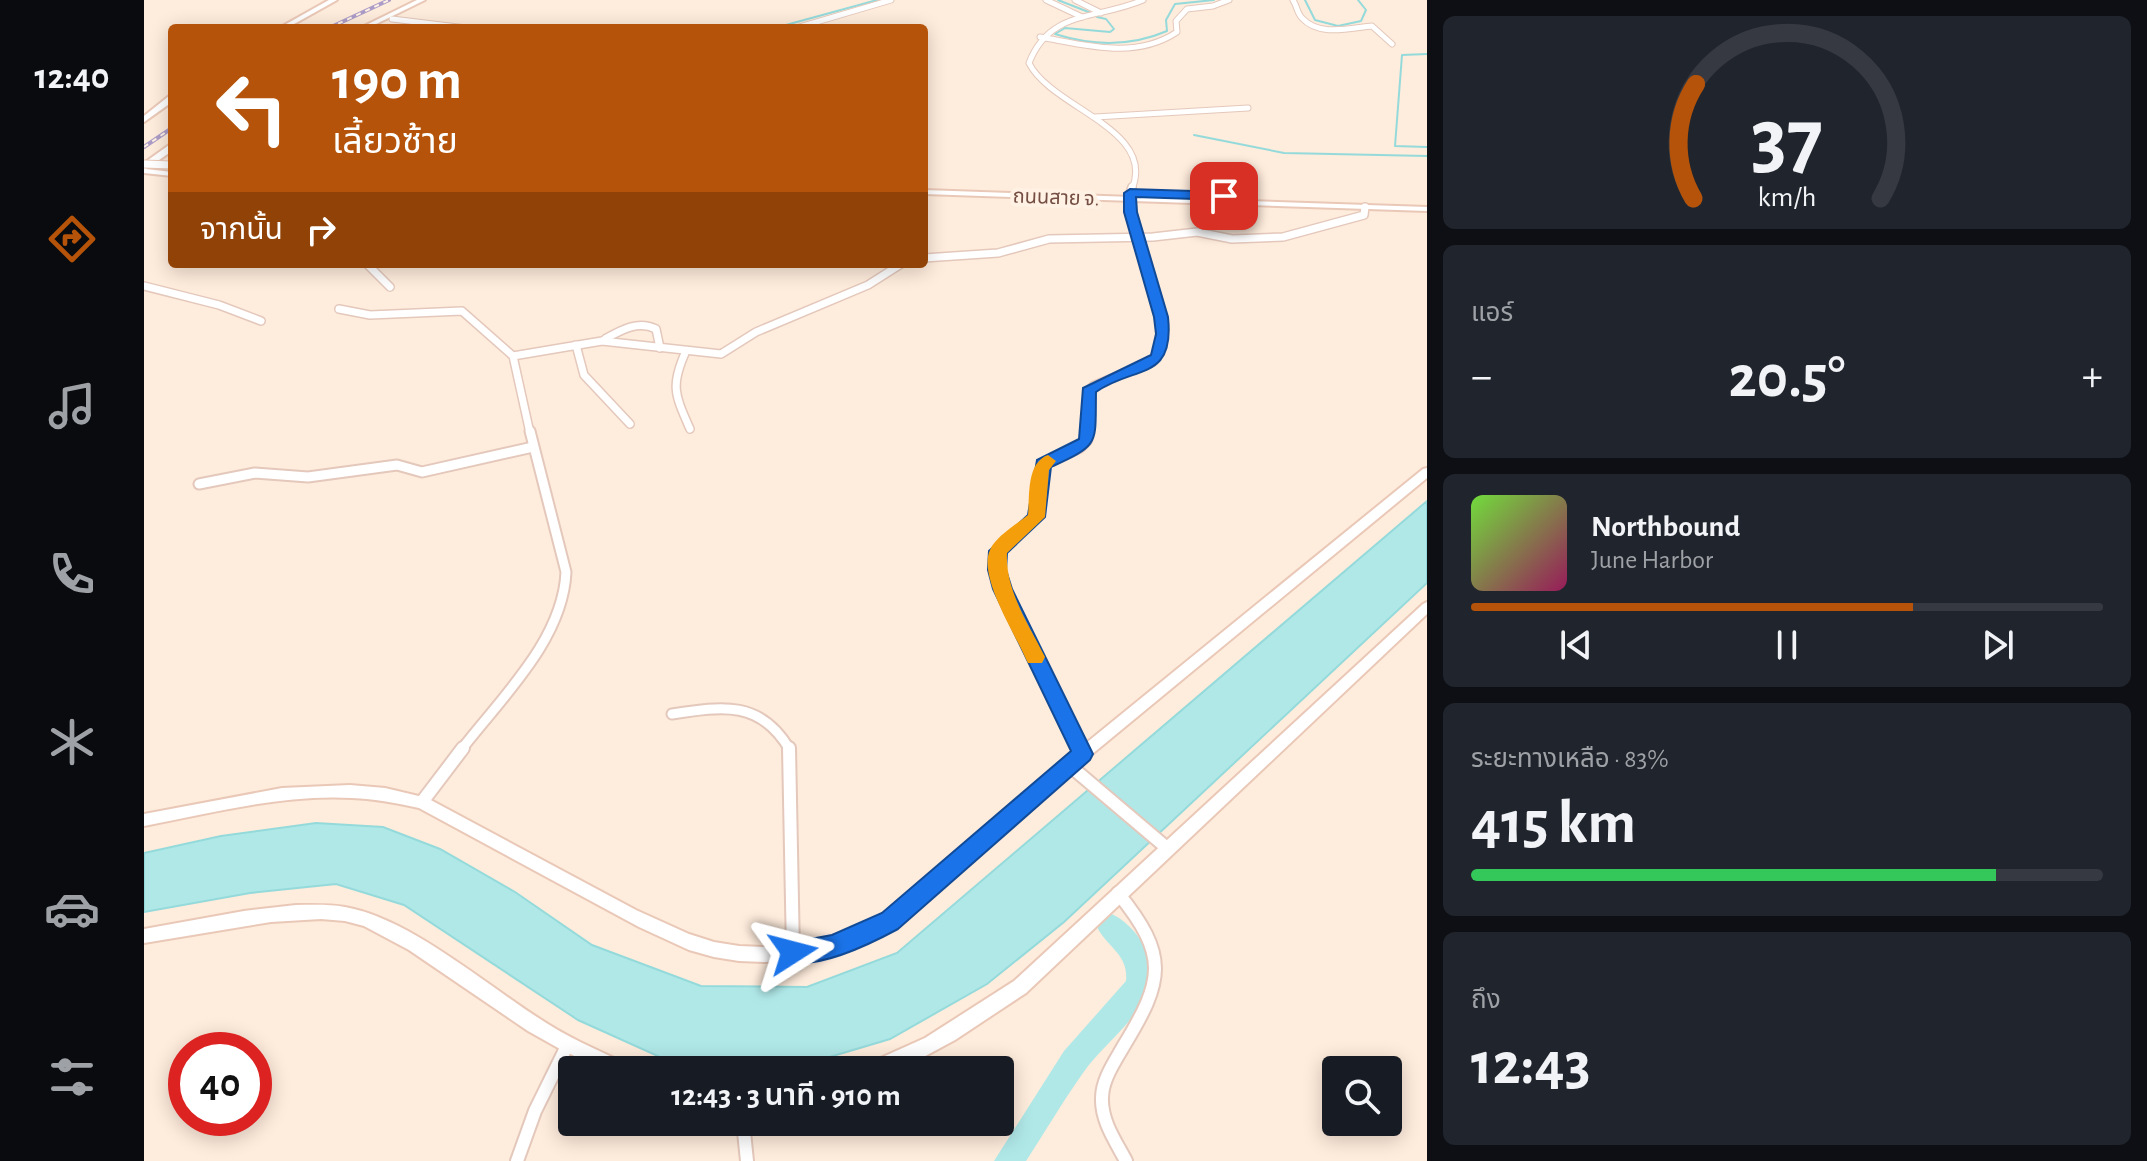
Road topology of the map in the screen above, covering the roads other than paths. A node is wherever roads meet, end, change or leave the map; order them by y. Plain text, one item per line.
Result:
1 (334, 0) edge
2 (422, 0) edge
3 (432, 0) edge
4 (891, 0) edge
5 (1046, 0) edge
6 (1075, 0) edge
7 (1143, 0) edge
8 (1229, 0) edge
9 (1293, 0) edge
10 (1101, 13) junction
11 (1082, 17) junction
12 (388, 18) junction
13 (289, 24) edge
14 (373, 24) edge
15 (380, 24) edge
16 (435, 24) edge
17 (810, 24) edge
18 (1040, 37) junction
19 (1392, 44) dead end
20 (168, 101) edge
21 (1248, 108) dead end
22 (1095, 117) junction
23 (144, 120) edge
24 (168, 144) edge
25 (168, 150) edge
26 (168, 156) edge
27 (148, 162) edge
28 (168, 163) edge
29 (168, 173) edge
30 (168, 176) edge
31 (144, 179) edge
32 (928, 185) edge
33 (928, 192) edge
34 (1130, 197) junction
35 (1427, 202) edge
36 (1365, 207) junction
37 (1427, 209) edge
38 (1139, 237) junction
39 (928, 258) edge
40 (371, 268) edge
41 (895, 268) edge
42 (144, 286) edge
43 (390, 287) dead end
44 (339, 309) dead end
45 (261, 321) dead end
46 (602, 341) junction
47 (576, 345) junction
48 (660, 348) junction
49 (686, 351) junction
50 (513, 356) junction
51 (630, 424) dead end
52 (690, 429) dead end
53 (533, 447) junction
54 (1427, 472) edge
55 (199, 484) dead end
56 (1427, 607) edge
57 (672, 714) dead end
58 (1083, 754) junction
59 (1069, 765) junction
60 (422, 802) junction
61 (144, 820) edge
62 (1167, 848) junction
63 (1118, 893) junction
64 (144, 936) edge
65 (793, 952) junction
66 (568, 1044) junction
67 (592, 1056) edge
68 (906, 1056) edge
69 (744, 1136) edge
70 (517, 1161) edge
71 (747, 1161) edge
72 (1126, 1161) edge

1 - 13 street
2 - 12 street
3 - 12 street
4 - 17 street
5 - 11 street
6 - 10 street
7 - 10 street
8 - 18 street
9 - 19 street
10 - 11 street
11 - 18 street
12 - 14 street
12 - 15 street
12 - 16 street
18 - 22 street
20 - 23 street
21 - 22 street
22 - 34 street
24 - 27 street
25 - 27 street
26 - 27 street
27 - 28 street, bridge
27 - 29 street
30 - 31 street
32 - 34 street, ถนนสาย จ.
33 - 34 street, ถนนสาย จ.
34 - 35 street, ถนนสาย จ.
34 - 36 street, ถนนสาย จ.
34 - 38 street
36 - 37 street, ถนนสาย จ.
36 - 38 street
38 - 39 street
38 - 58 street
40 - 43 street
41 - 49 street
42 - 45 street
44 - 50 street
46 - 47 street
46 - 48 street
46 - 48 street
47 - 50 street
47 - 51 street
48 - 49 street
49 - 52 street
50 - 53 street
53 - 55 street
53 - 60 street
54 - 58 street
56 - 62 street
57 - 65 street
58 - 59 street
59 - 62 street
59 - 65 street
60 - 61 street
60 - 65 street
62 - 63 street
63 - 68 street
63 - 72 street
64 - 66 street
66 - 67 street
66 - 70 street
69 - 71 street

